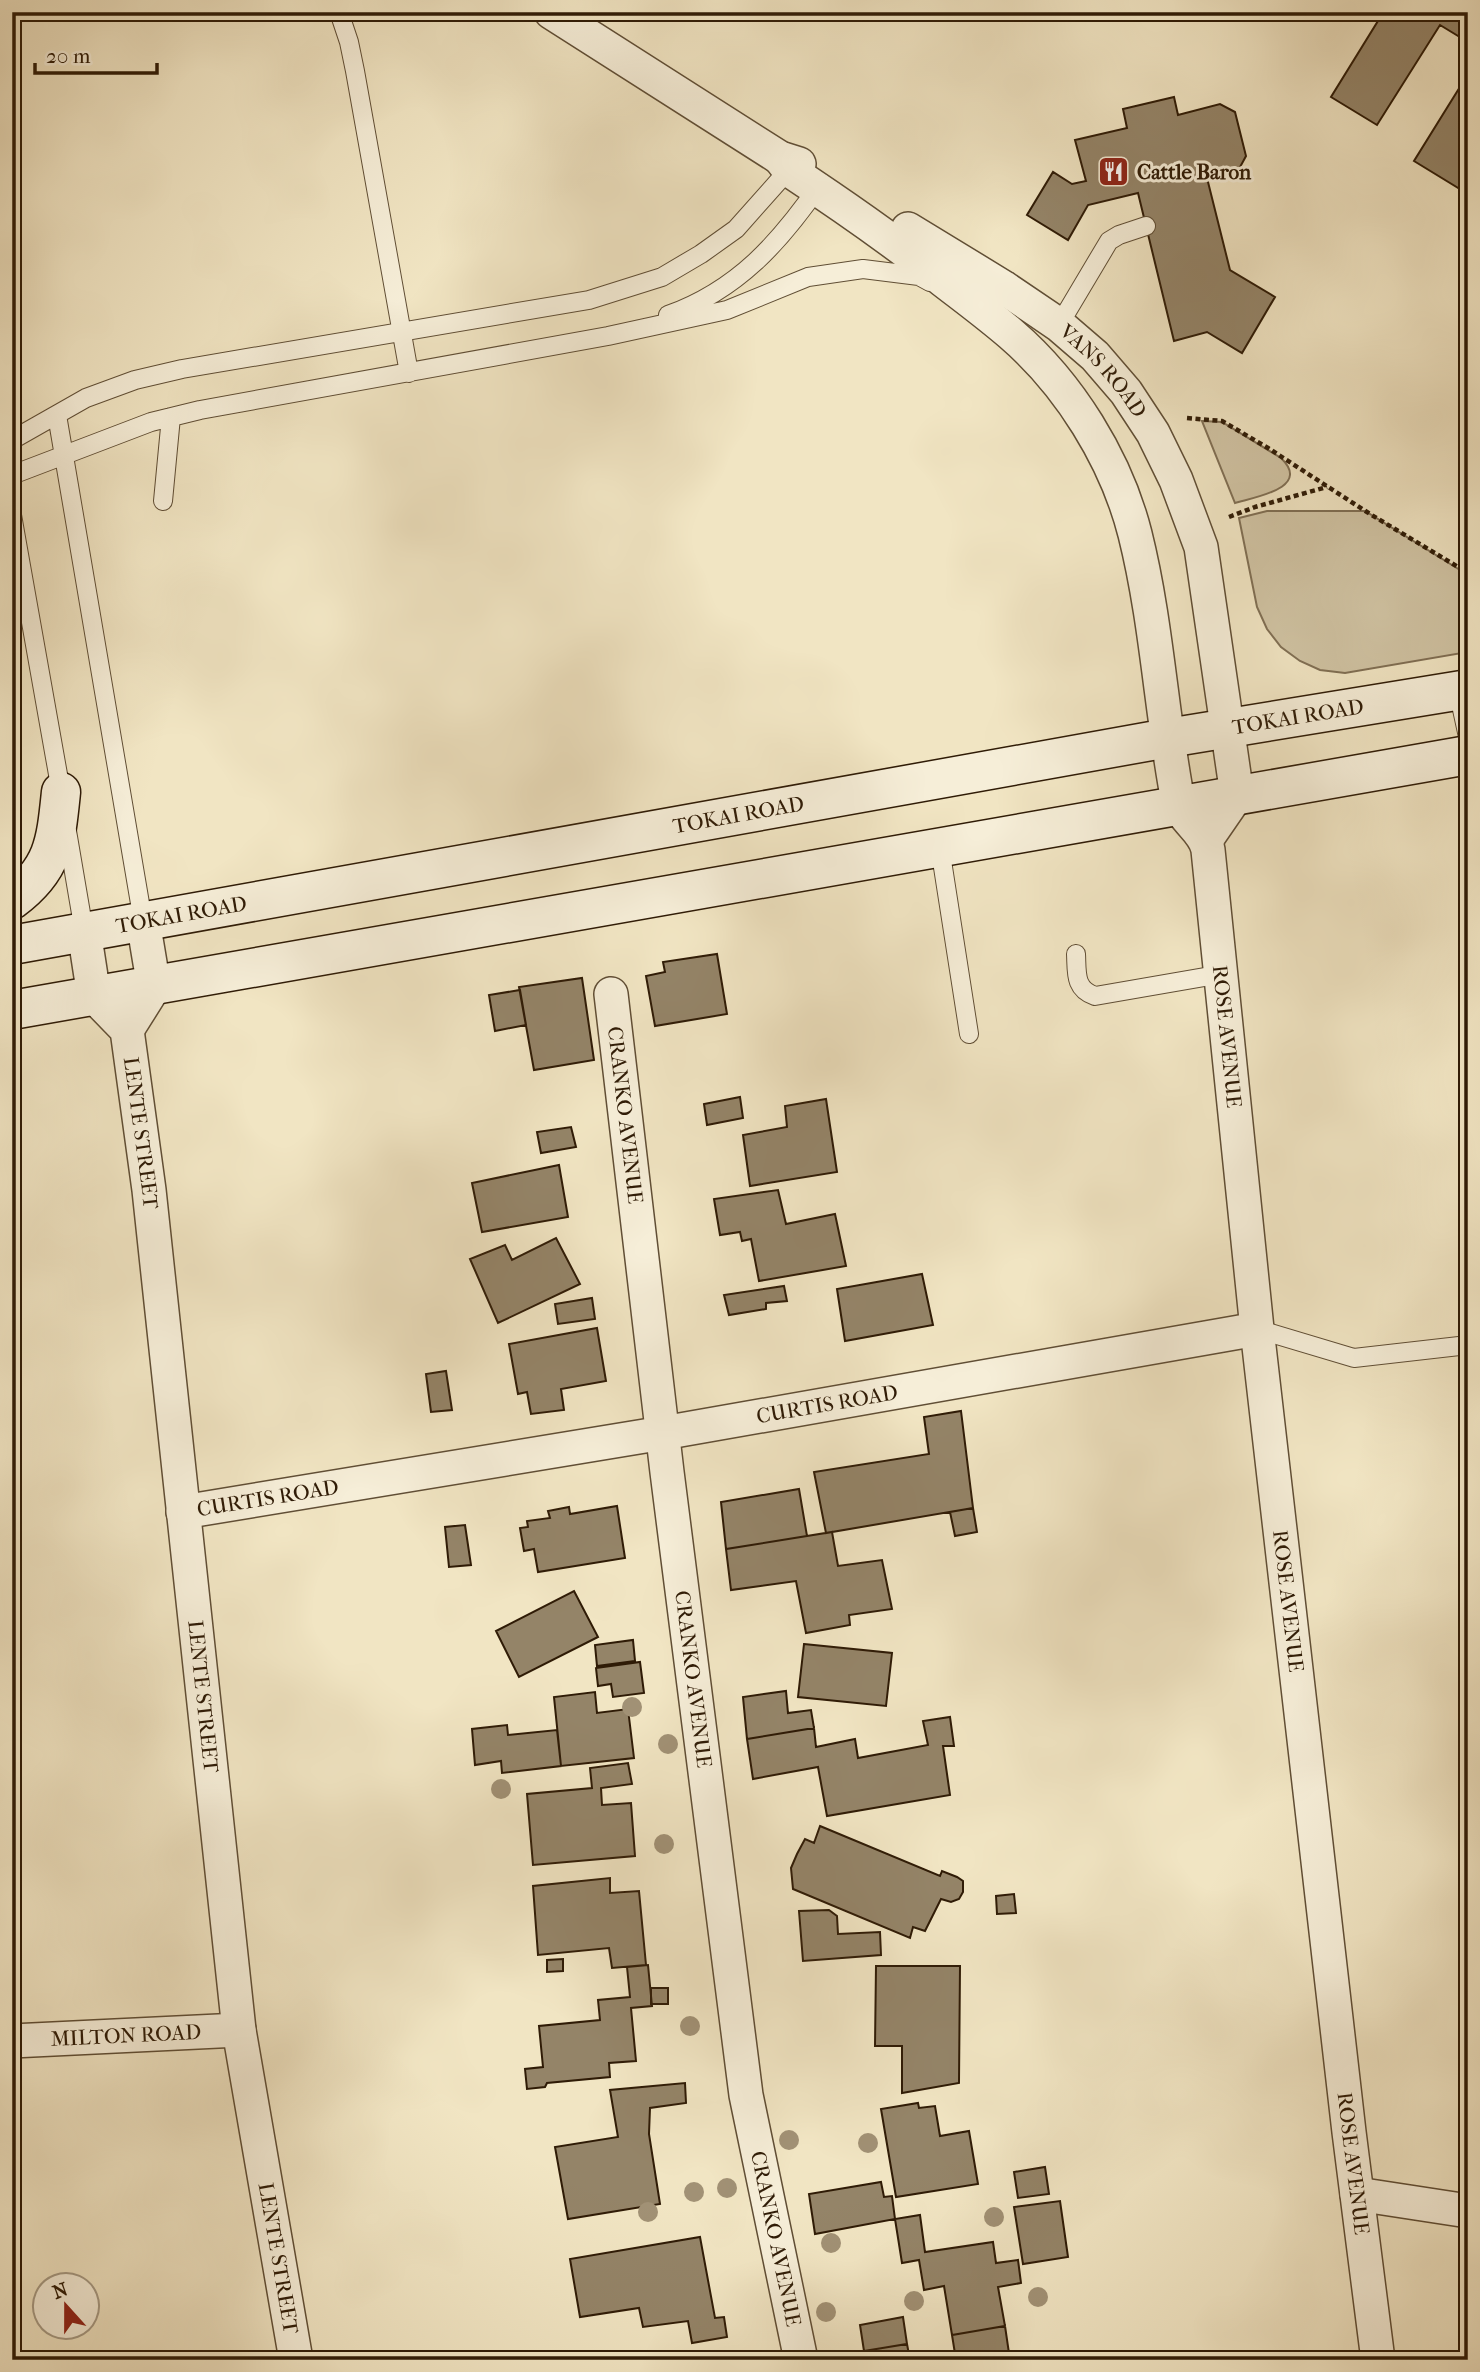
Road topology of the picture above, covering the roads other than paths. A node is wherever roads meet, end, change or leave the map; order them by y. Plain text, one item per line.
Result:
1 (339, 12) edge
2 (560, 15) edge
3 (788, 163) junction
4 (821, 184) junction
5 (1146, 226) dead end
6 (973, 304) junction
7 (1059, 325) junction
8 (401, 332) junction
9 (608, 336) junction
10 (409, 373) junction
11 (57, 415) junction
12 (171, 417) junction
13 (12, 440) edge
14 (63, 455) junction
15 (12, 475) edge
16 (163, 501) dead end
17 (12, 515) edge
18 (1463, 690) edge
19 (1228, 730) junction
20 (1468, 737) edge
21 (1168, 738) junction
22 (1468, 755) edge
23 (61, 792) junction
24 (1237, 795) junction
25 (1179, 806) junction
26 (1206, 840) junction
27 (940, 848) junction
28 (12, 900) edge
29 (143, 921) junction
30 (84, 932) junction
31 (12, 945) edge
32 (1076, 954) dead end
33 (1222, 974) junction
34 (154, 987) junction
35 (611, 994) dead end
36 (94, 996) junction
37 (12, 1010) edge
38 (127, 1030) junction
39 (969, 1034) dead end
40 (1258, 1329) junction
41 (1468, 1345) edge
42 (663, 1433) junction
43 (183, 1512) junction
44 (239, 2030) junction
45 (12, 2041) edge
46 (1357, 2194) junction
47 (1468, 2211) edge
48 (296, 2360) edge
49 (801, 2360) edge
50 (1378, 2360) edge

1 - 8 lane
2 - 3 street, VANS ROAD
3 - 4 street, VANS ROAD
3 - 8 lane
4 - 6 street, VANS ROAD
4 - 7 street, VANS ROAD
4 - 9 lane
5 - 7 lane
6 - 9 lane
6 - 21 street, VANS ROAD
7 - 19 street, VANS ROAD
8 - 10 lane
8 - 11 lane
9 - 10 lane
10 - 12 lane
11 - 13 lane
11 - 14 lane
12 - 14 lane
12 - 16 lane
14 - 15 lane
14 - 29 lane
17 - 23 lane
18 - 19 main road, TOKAI ROAD
18 - 20 lane
19 - 21 main road, TOKAI ROAD
19 - 24 street, VANS ROAD
21 - 25 street, VANS ROAD
21 - 29 main road, TOKAI ROAD
22 - 24 main road
23 - 28 main road
23 - 30 lane
24 - 25 main road
24 - 26 street
25 - 26 street
25 - 27 main road
26 - 33 street, ROSE AVENUE
27 - 34 main road
27 - 39 lane
29 - 30 main road, TOKAI ROAD
29 - 34 street
30 - 31 main road, TOKAI ROAD
30 - 36 street
32 - 33 lane
33 - 40 street, ROSE AVENUE
34 - 36 main road
34 - 38 street, LENTE STREET
35 - 42 street, CRANKO AVENUE
36 - 37 main road
36 - 38 street, LENTE STREET
38 - 43 street, LENTE STREET
40 - 41 lane, CURTIS ROAD
40 - 42 street, CURTIS ROAD
40 - 46 street, ROSE AVENUE
42 - 43 street, CURTIS ROAD
42 - 49 street, CRANKO AVENUE
43 - 44 street, LENTE STREET
44 - 45 street, MILTON ROAD
44 - 48 street, LENTE STREET
46 - 47 street
46 - 50 street, ROSE AVENUE

